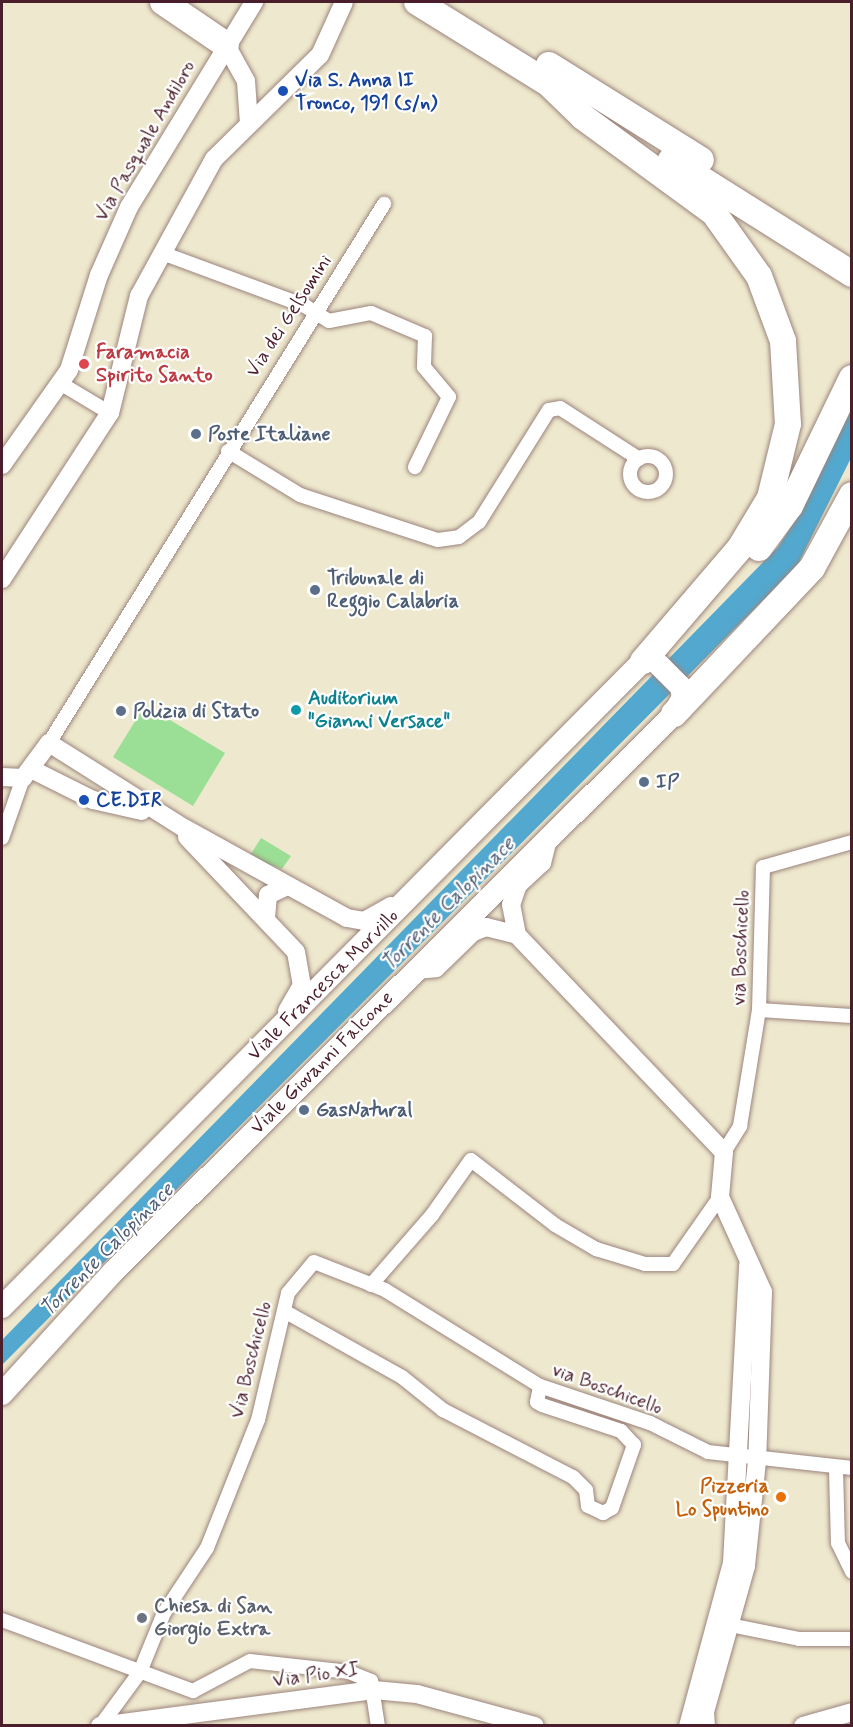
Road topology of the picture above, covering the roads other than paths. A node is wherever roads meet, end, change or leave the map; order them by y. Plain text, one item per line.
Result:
1 (163, 2) edge
2 (254, 2) edge
3 (344, 2) edge
4 (417, 2) edge
5 (448, 2) edge
6 (226, 45) junction
7 (550, 85) junction
8 (249, 120) junction
9 (384, 204) dead end
10 (162, 253) junction
11 (852, 255) edge
12 (852, 274) edge
13 (315, 312) junction
14 (852, 378) edge
15 (60, 383) junction
16 (110, 413) junction
17 (228, 451) junction
18 (639, 459) dead end
19 (2, 465) edge
20 (415, 466) dead end
21 (852, 495) edge
22 (852, 531) edge
23 (2, 579) edge
24 (650, 662) junction
25 (674, 714) junction
26 (49, 743) junction
27 (88, 770) junction
28 (28, 774) junction
29 (2, 777) edge
30 (112, 784) junction
31 (78, 794) junction
32 (103, 802) junction
33 (549, 835) junction
34 (2, 838) edge
35 (852, 842) edge
36 (286, 886) junction
37 (420, 888) junction
38 (266, 918) junction
39 (517, 935) junction
40 (415, 970) junction
41 (759, 1010) junction
42 (852, 1016) edge
43 (262, 1046) junction
44 (724, 1152) junction
45 (720, 1197) junction
46 (748, 1265) junction
47 (371, 1285) junction
48 (2, 1307) edge
49 (284, 1311) junction
50 (540, 1386) junction
51 (2, 1394) edge
52 (737, 1458) junction
53 (757, 1461) junction
54 (852, 1468) edge
55 (836, 1469) junction
56 (852, 1572) edge
57 (2, 1620) edge
58 (725, 1624) junction
59 (852, 1640) edge
60 (140, 1672) junction
61 (374, 1690) junction
62 (852, 1712) edge
63 (171, 1722) edge
64 (101, 1725) edge
65 (378, 1725) edge
66 (535, 1725) edge
67 (688, 1725) edge
68 (706, 1725) edge
69 (803, 1725) edge

1 - 6 highway
2 - 6 street, Via Pasquale Andiloro
3 - 8 street
4 - 7 highway
5 - 11 highway
6 - 8 street
6 - 15 street, Via Pasquale Andiloro
7 - 12 highway
7 - 24 highway
8 - 10 street
9 - 13 street, Via dei Gelsomini
10 - 13 street
10 - 16 street
13 - 17 street, Via dei Gelsomini
13 - 20 street
14 - 24 highway
15 - 16 street
15 - 19 street, Via Pasquale Andiloro
16 - 23 street
17 - 18 street
17 - 26 street, Via dei Gelsomini
21 - 25 highway
22 - 25 highway
24 - 25 main road
24 - 37 main road, Viale Francesca Morvillo
25 - 33 main road, Viale Giovanni Falcone
26 - 27 street
26 - 28 street
27 - 30 street
27 - 31 street
28 - 29 street
28 - 31 street
28 - 34 street
30 - 32 street
30 - 36 street
31 - 32 street
32 - 38 street
33 - 39 street
33 - 40 main road, Viale Giovanni Falcone
35 - 41 street, via Boschicello
36 - 37 street
36 - 38 street
37 - 43 main road, Viale Francesca Morvillo
38 - 43 street
39 - 40 street
39 - 44 street
40 - 51 main road, Viale Giovanni Falcone
41 - 42 street
41 - 44 street, via Boschicello
43 - 48 main road, Viale Francesca Morvillo
44 - 45 street
45 - 46 street
45 - 47 street
46 - 52 street
46 - 53 street
47 - 49 street, Via Boschicello
47 - 50 street, via Boschicello
49 - 50 street
49 - 60 street, Via Boschicello
50 - 52 street, via Boschicello
52 - 53 street, via Boschicello
52 - 58 street
53 - 55 street, via Boschicello
53 - 58 street
54 - 55 street, via Boschicello
55 - 56 street
57 - 60 street
58 - 59 street
58 - 67 street
58 - 68 street
60 - 61 street
60 - 64 street, Via Boschicello
61 - 63 street, Via Pio XI
61 - 65 street
61 - 66 street, Via Pio XI
62 - 69 street
63 - 64 street, Via Pio XI

